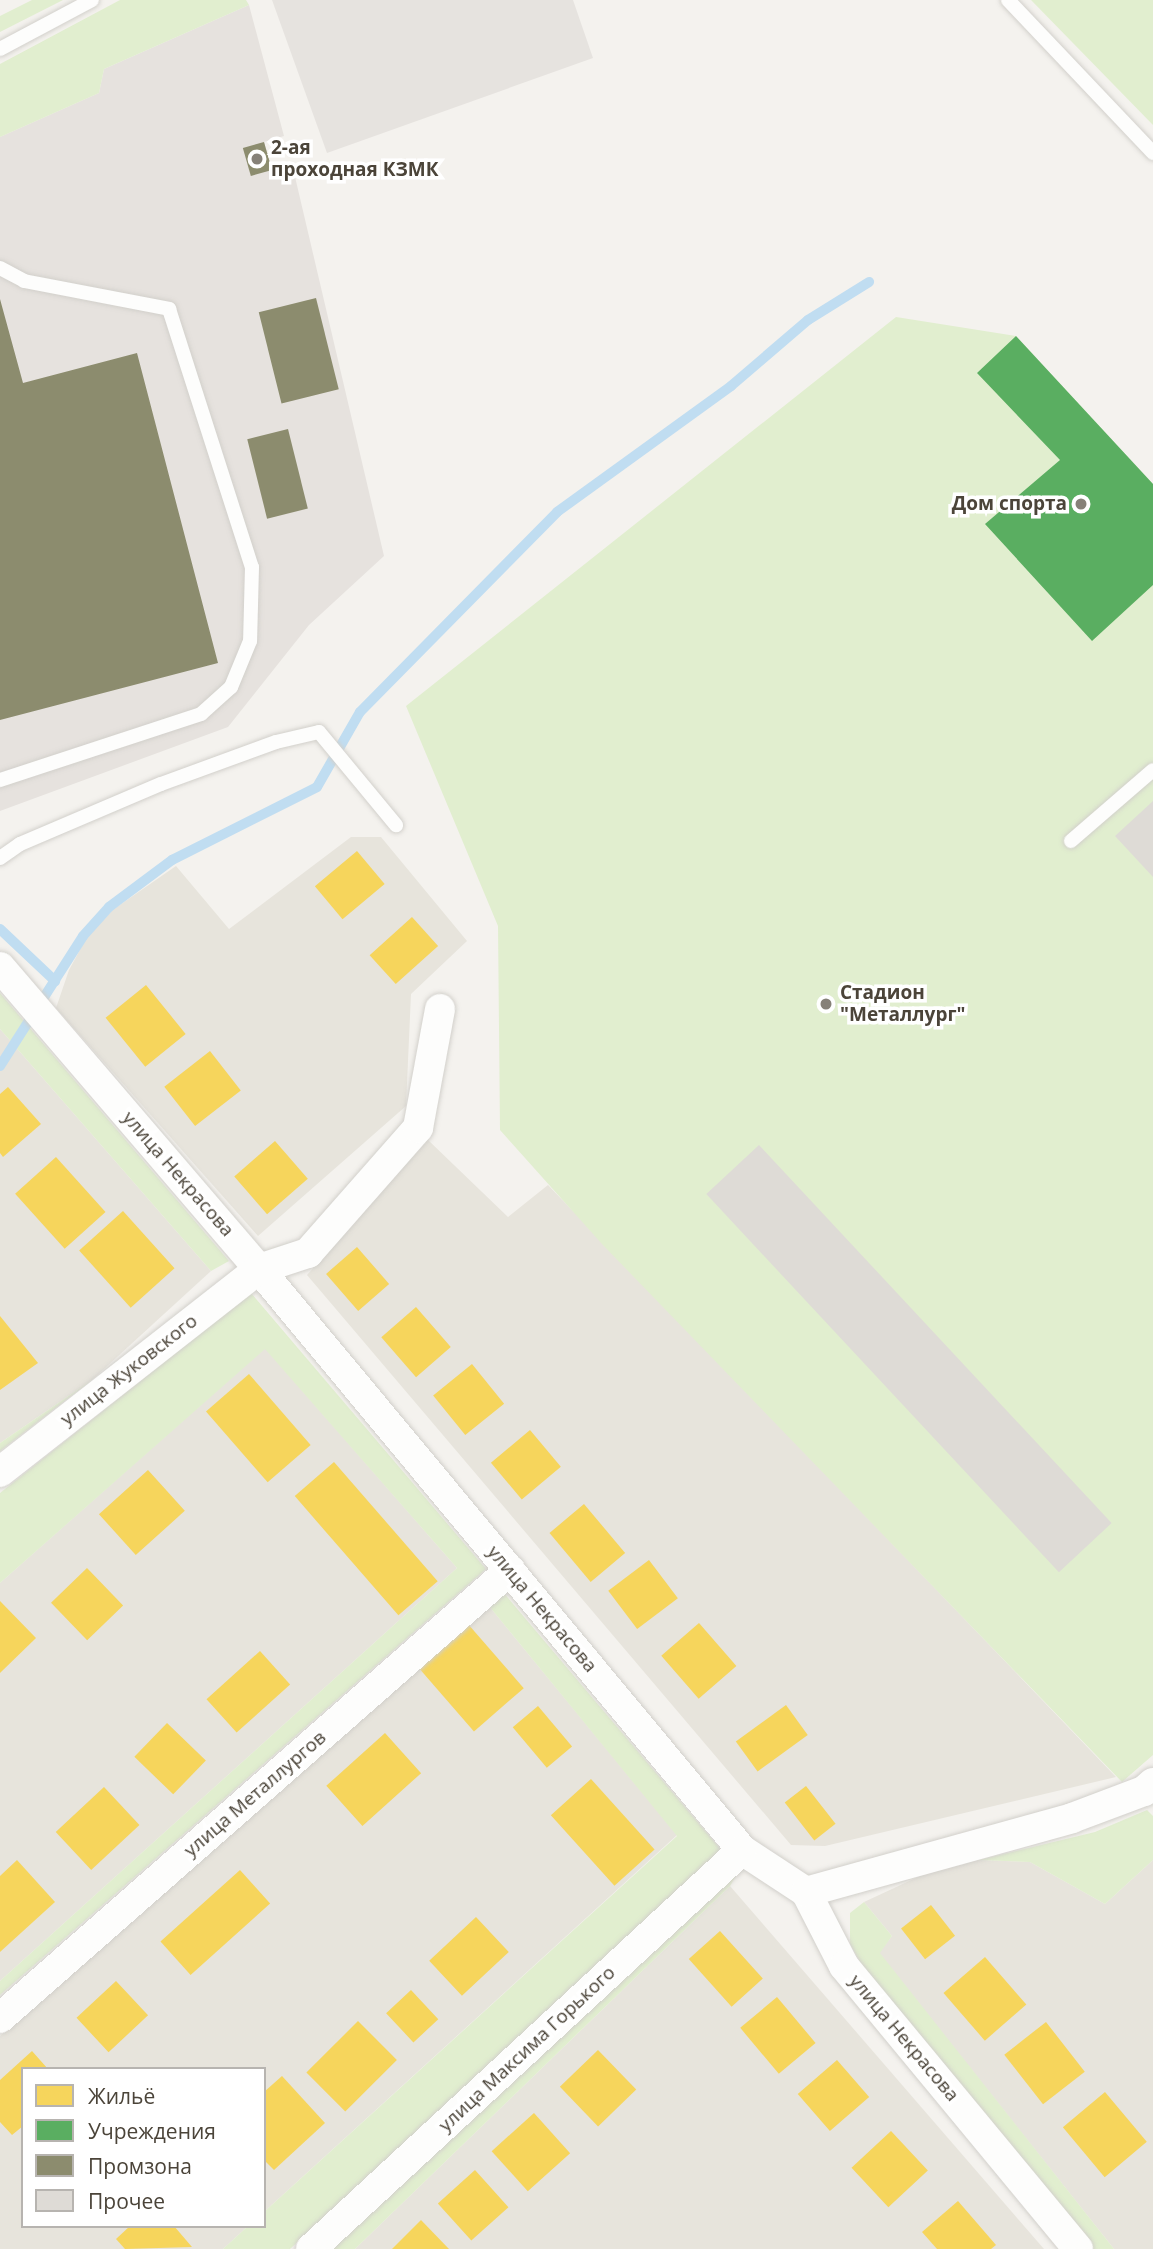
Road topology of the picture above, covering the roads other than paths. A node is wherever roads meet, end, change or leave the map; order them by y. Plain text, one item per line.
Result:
1 (92, 0) edge
2 (1009, 0) edge
3 (0, 49) edge
4 (1153, 153) edge
5 (0, 268) edge
6 (1153, 769) edge
7 (0, 780) edge
8 (396, 825) dead end
9 (1071, 841) dead end
10 (0, 858) edge
11 (0, 967) edge
12 (440, 1009) dead end
13 (259, 1269) junction
14 (0, 1472) edge
15 (510, 1570) junction
16 (1150, 1792) edge
17 (743, 1850) junction
18 (806, 1892) junction
19 (0, 2018) edge
20 (311, 2249) edge
21 (1077, 2249) edge

1 - 3 lane
2 - 4 lane
5 - 7 lane
6 - 9 lane
8 - 10 lane
11 - 13 street, улица Некрасова
12 - 13 street
13 - 14 street, улица Жуковского
13 - 15 street, улица Некрасова
15 - 17 street, улица Некрасова
15 - 19 street, улица Металлургов
16 - 18 street
17 - 18 street, улица Некрасова
17 - 20 street, улица Максима Горького
18 - 21 street, улица Некрасова

